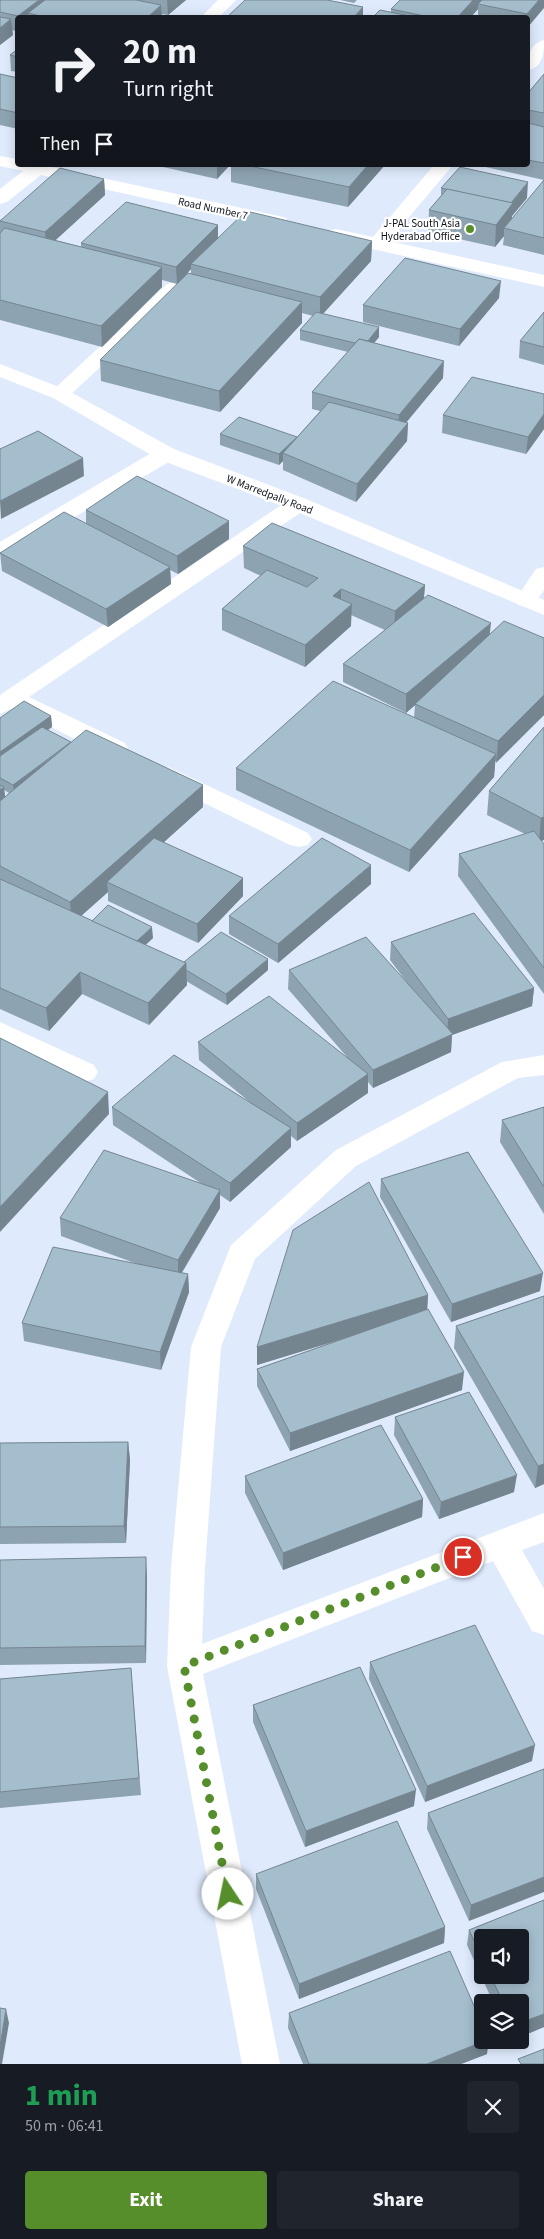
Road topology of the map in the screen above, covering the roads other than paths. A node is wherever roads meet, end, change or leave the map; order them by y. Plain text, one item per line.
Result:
1 (228, 0) edge
2 (211, 15) edge
3 (544, 45) edge
4 (530, 62) edge
5 (0, 161) edge
6 (15, 164) edge
7 (442, 167) edge
8 (40, 168) edge
9 (0, 198) edge
10 (301, 227) edge
11 (320, 232) edge
12 (376, 244) junction
13 (544, 281) edge
14 (176, 287) edge
15 (0, 370) edge
16 (60, 394) junction
17 (166, 454) junction
18 (298, 504) junction
19 (0, 551) edge
20 (544, 574) edge
21 (535, 604) edge
22 (6, 702) edge
23 (299, 839) dead end
24 (0, 1032) edge
25 (544, 1065) edge
26 (84, 1072) dead end
27 (544, 1527) edge
28 (500, 1543) junction
29 (544, 1620) edge
30 (184, 1666) junction
31 (261, 2064) edge

1 - 2 street
3 - 4 street
5 - 6 street, Road Number 7
7 - 12 street
8 - 9 street
8 - 10 street, Road Number 7
11 - 12 street
12 - 13 street
14 - 16 street
15 - 16 street, W Marredpally Road
16 - 17 street, W Marredpally Road
17 - 18 street, W Marredpally Road
17 - 19 street
18 - 21 street, W Marredpally Road
18 - 22 street
20 - 21 street
22 - 23 street
24 - 26 street
25 - 30 street
27 - 28 street
28 - 29 street
28 - 30 street
30 - 31 street

